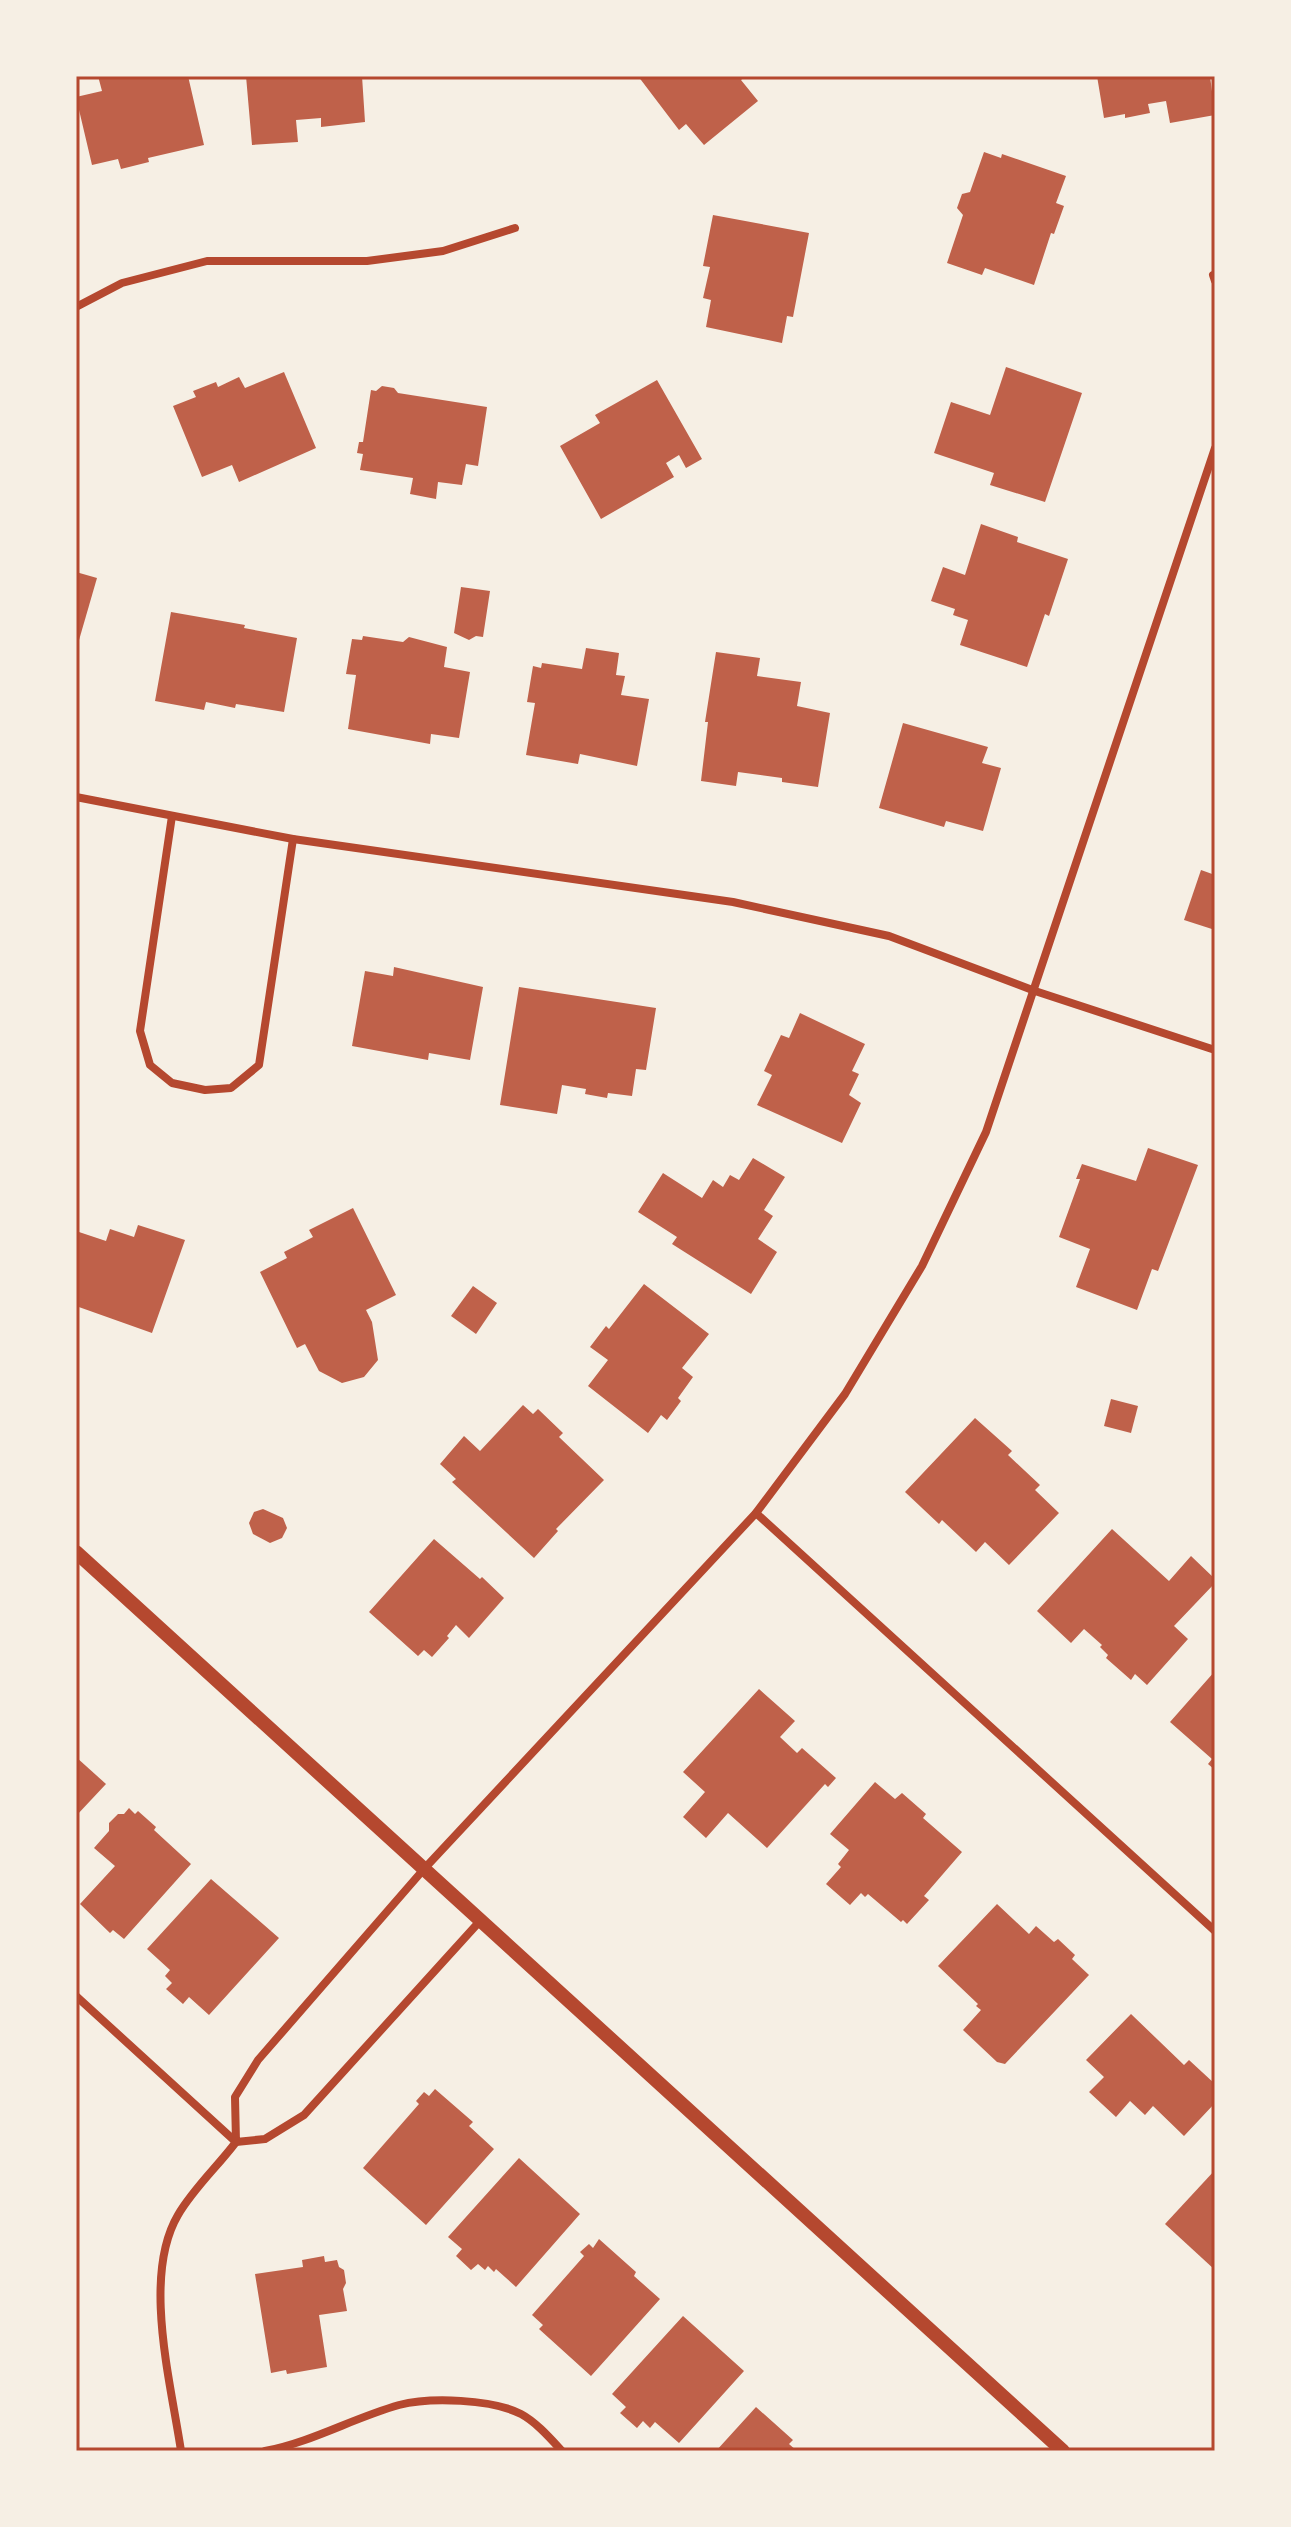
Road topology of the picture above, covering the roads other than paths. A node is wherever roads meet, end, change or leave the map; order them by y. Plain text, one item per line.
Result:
1 (515, 228) dead end
2 (76, 307) edge
3 (1215, 448) edge
4 (76, 797) edge
5 (172, 816) junction
6 (293, 839) junction
7 (1035, 991) junction
8 (1215, 1050) edge
9 (756, 1513) junction
10 (76, 1552) edge
11 (424, 1869) junction
12 (480, 1921) junction
13 (1215, 1931) edge
14 (76, 1996) edge
15 (236, 2142) junction
16 (181, 2451) edge
17 (265, 2451) edge
18 (562, 2451) edge
19 (1063, 2451) edge

1 - 2 street
3 - 7 street
4 - 5 street
5 - 6 street
5 - 6 street
6 - 7 street
7 - 8 street
7 - 9 street
9 - 11 street
9 - 13 street
10 - 11 street
11 - 12 street
11 - 15 street
12 - 15 street
12 - 19 street
14 - 15 street
15 - 16 street
17 - 18 street

